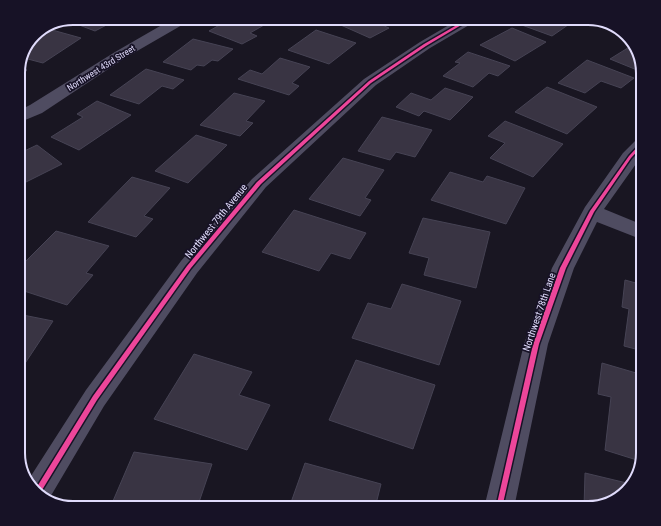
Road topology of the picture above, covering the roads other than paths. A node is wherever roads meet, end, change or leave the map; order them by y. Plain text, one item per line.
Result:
1 (172, 25) edge
2 (459, 25) edge
3 (25, 114) edge
4 (636, 151) edge
5 (592, 212) junction
6 (636, 230) edge
7 (40, 488) edge
8 (501, 501) edge

1 - 3 street, Northwest 43rd Street
2 - 7 street, Northwest 79th Avenue
4 - 5 street, Northwest 78th Lane
5 - 6 street
5 - 8 street, Northwest 78th Lane

